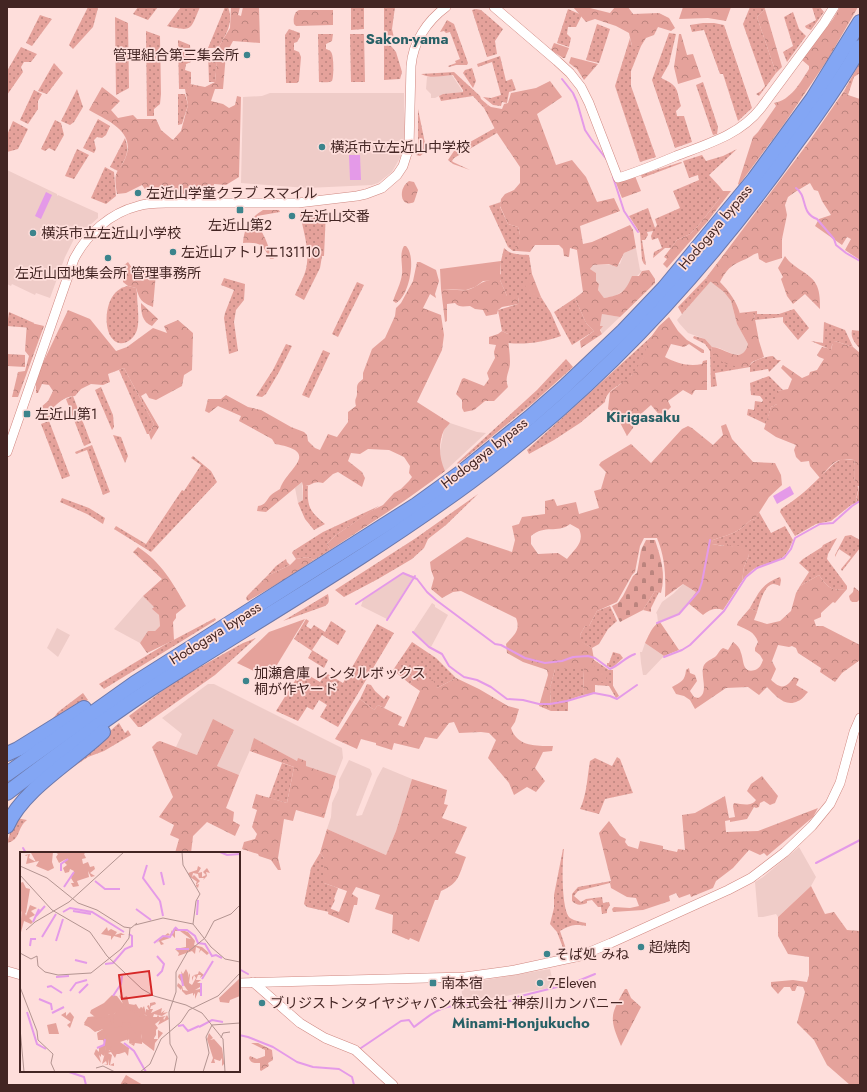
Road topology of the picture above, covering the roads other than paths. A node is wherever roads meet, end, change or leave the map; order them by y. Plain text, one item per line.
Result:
1 (446, 7) edge
2 (494, 7) edge
3 (834, 7) edge
4 (860, 22) edge
5 (860, 47) edge
6 (7, 452) edge
7 (181, 654) junction
8 (151, 689) junction
9 (860, 718) edge
10 (7, 754) edge
11 (7, 774) edge
12 (7, 793) edge
13 (7, 826) edge
14 (7, 971) edge
15 (20, 975) edge
16 (253, 982) junction
17 (240, 983) edge
18 (393, 1085) edge

1 - 6 street
2 - 3 street
4 - 7 highway, Hodogaya bypass
5 - 8 highway, Hodogaya bypass
7 - 10 highway
7 - 11 highway, Hodogaya bypass
8 - 12 highway, Hodogaya bypass
8 - 13 highway
9 - 16 street
14 - 15 street
16 - 17 street
16 - 18 street

